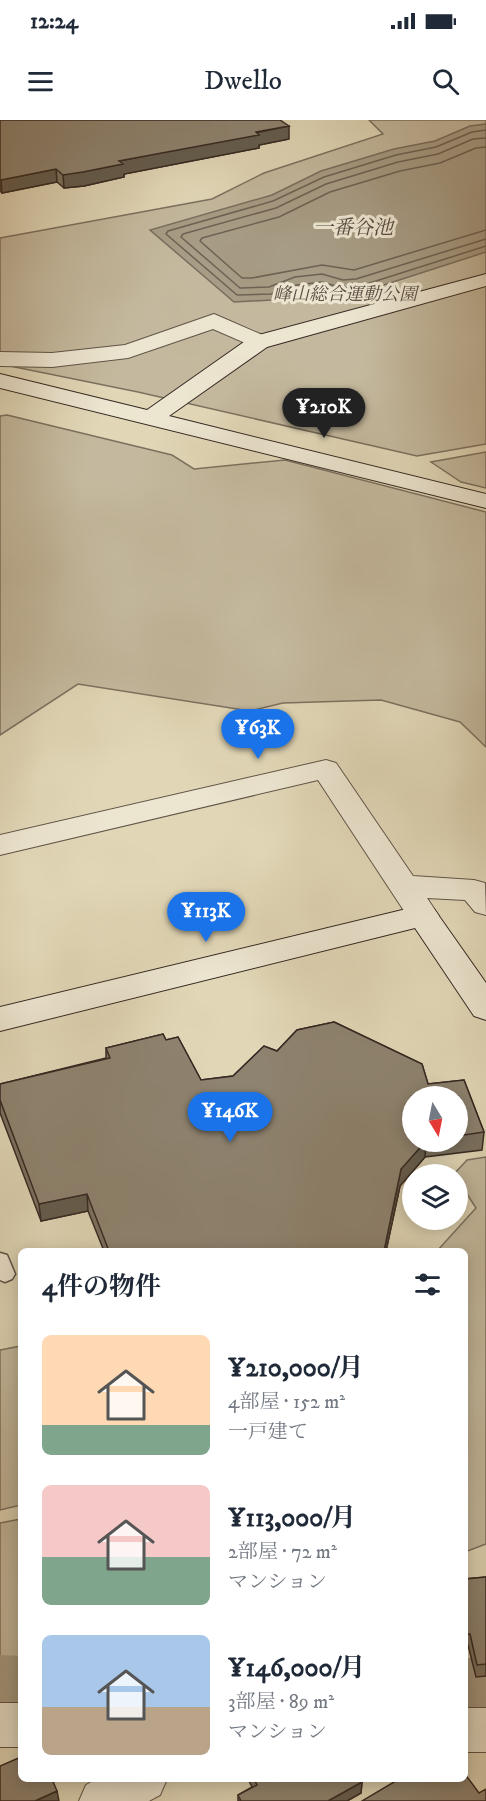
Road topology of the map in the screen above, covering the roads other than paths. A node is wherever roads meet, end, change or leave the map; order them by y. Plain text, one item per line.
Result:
1 (486, 280) edge
2 (259, 342) junction
3 (0, 359) edge
4 (0, 381) edge
5 (151, 418) junction
6 (486, 501) edge
7 (0, 845) edge
8 (403, 886) junction
9 (486, 905) edge
10 (423, 916) junction
11 (486, 1008) edge
12 (0, 1019) edge
13 (0, 1725) edge
14 (18, 1725) edge
15 (468, 1730) edge
16 (486, 1730) edge
17 (138, 1782) edge
18 (103, 1801) edge

1 - 2 street
2 - 3 street
2 - 5 street
4 - 5 street
5 - 6 street
7 - 8 street
8 - 9 street
8 - 10 street
10 - 11 street
10 - 12 street
13 - 14 street
15 - 16 street
17 - 18 street

